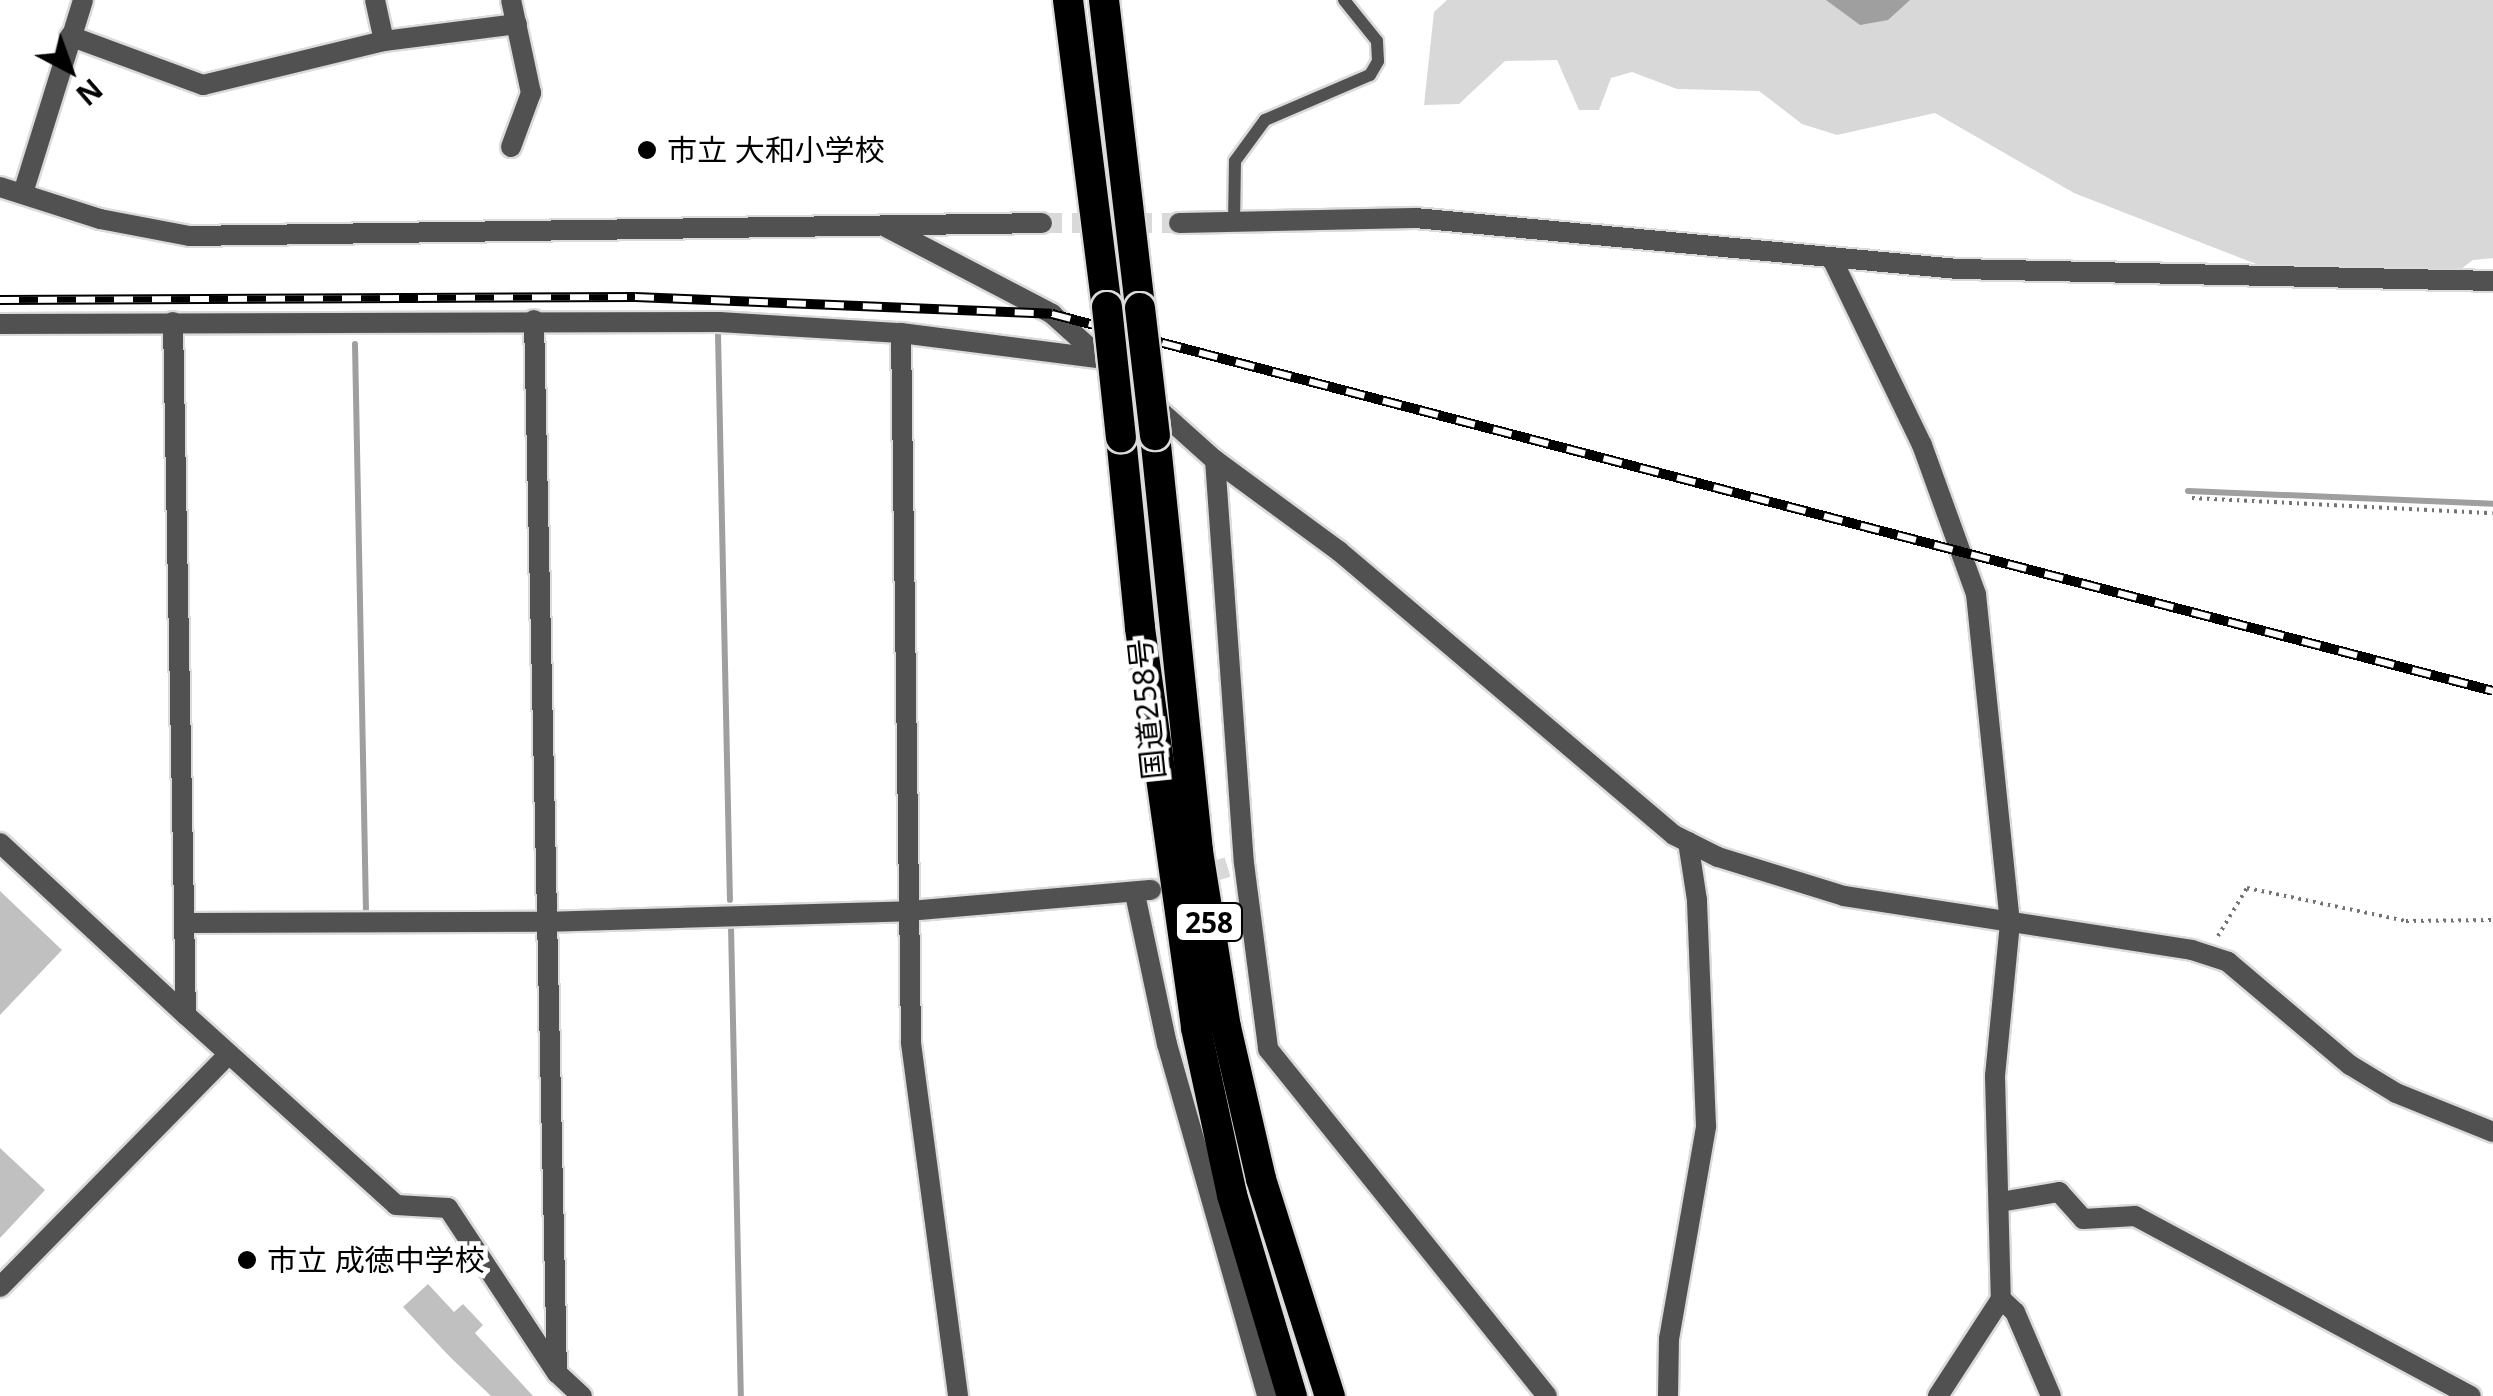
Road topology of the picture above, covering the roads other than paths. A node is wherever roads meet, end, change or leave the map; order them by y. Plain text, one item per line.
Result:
1 (82, 0) edge
2 (375, 0) edge
3 (511, 0) edge
4 (1068, 0) edge
5 (1104, 0) edge
6 (1344, 0) edge
7 (516, 24) junction
8 (70, 36) junction
9 (384, 41) junction
10 (511, 148) dead end
11 (0, 186) edge
12 (23, 193) junction
13 (1042, 223) tunnel mouth
14 (1179, 223) tunnel mouth
15 (1234, 224) junction
16 (884, 226) junction
17 (1834, 261) junction
18 (2493, 281) edge
19 (534, 320) junction
20 (172, 322) junction
21 (0, 324) edge
22 (901, 333) junction
23 (1103, 359) junction
24 (1215, 460) junction
25 (1688, 842) junction
26 (0, 843) edge
27 (909, 911) junction
28 (543, 922) junction
29 (184, 923) junction
30 (2010, 923) junction
31 (186, 1015) junction
32 (228, 1054) junction
33 (2493, 1132) edge
34 (2000, 1202) junction
35 (0, 1287) edge
36 (2001, 1298) junction
37 (557, 1373) junction
38 (582, 1396) edge
39 (958, 1396) edge
40 (1267, 1396) edge
41 (1292, 1396) edge
42 (1330, 1396) edge
43 (1546, 1396) edge
44 (1668, 1396) edge
45 (1938, 1396) edge
46 (2051, 1396) edge
47 (2471, 1396) edge

1 - 8 street
2 - 9 street
3 - 7 street
4 - 41 highway, 国道258号 / 258, bridge
5 - 42 highway, 国道258号 / 258, bridge
6 - 15 lane
7 - 9 street
7 - 10 street
8 - 9 street
8 - 12 street
11 - 12 street
12 - 16 street
13 - 16 street
14 - 15 street
15 - 17 street
16 - 23 street
17 - 18 street
17 - 30 street
19 - 20 street
19 - 22 street
19 - 28 street
20 - 21 street
20 - 29 street
22 - 23 street
22 - 27 street
23 - 24 street
24 - 25 street
24 - 43 street
25 - 30 street
25 - 44 street
26 - 31 street
27 - 28 street
27 - 39 street
27 - 40 street
28 - 29 street
28 - 37 street
29 - 31 street
30 - 33 street
30 - 34 street
31 - 32 street
32 - 35 street
32 - 37 street
34 - 36 street
34 - 47 street
36 - 45 street
36 - 46 street
37 - 38 street

